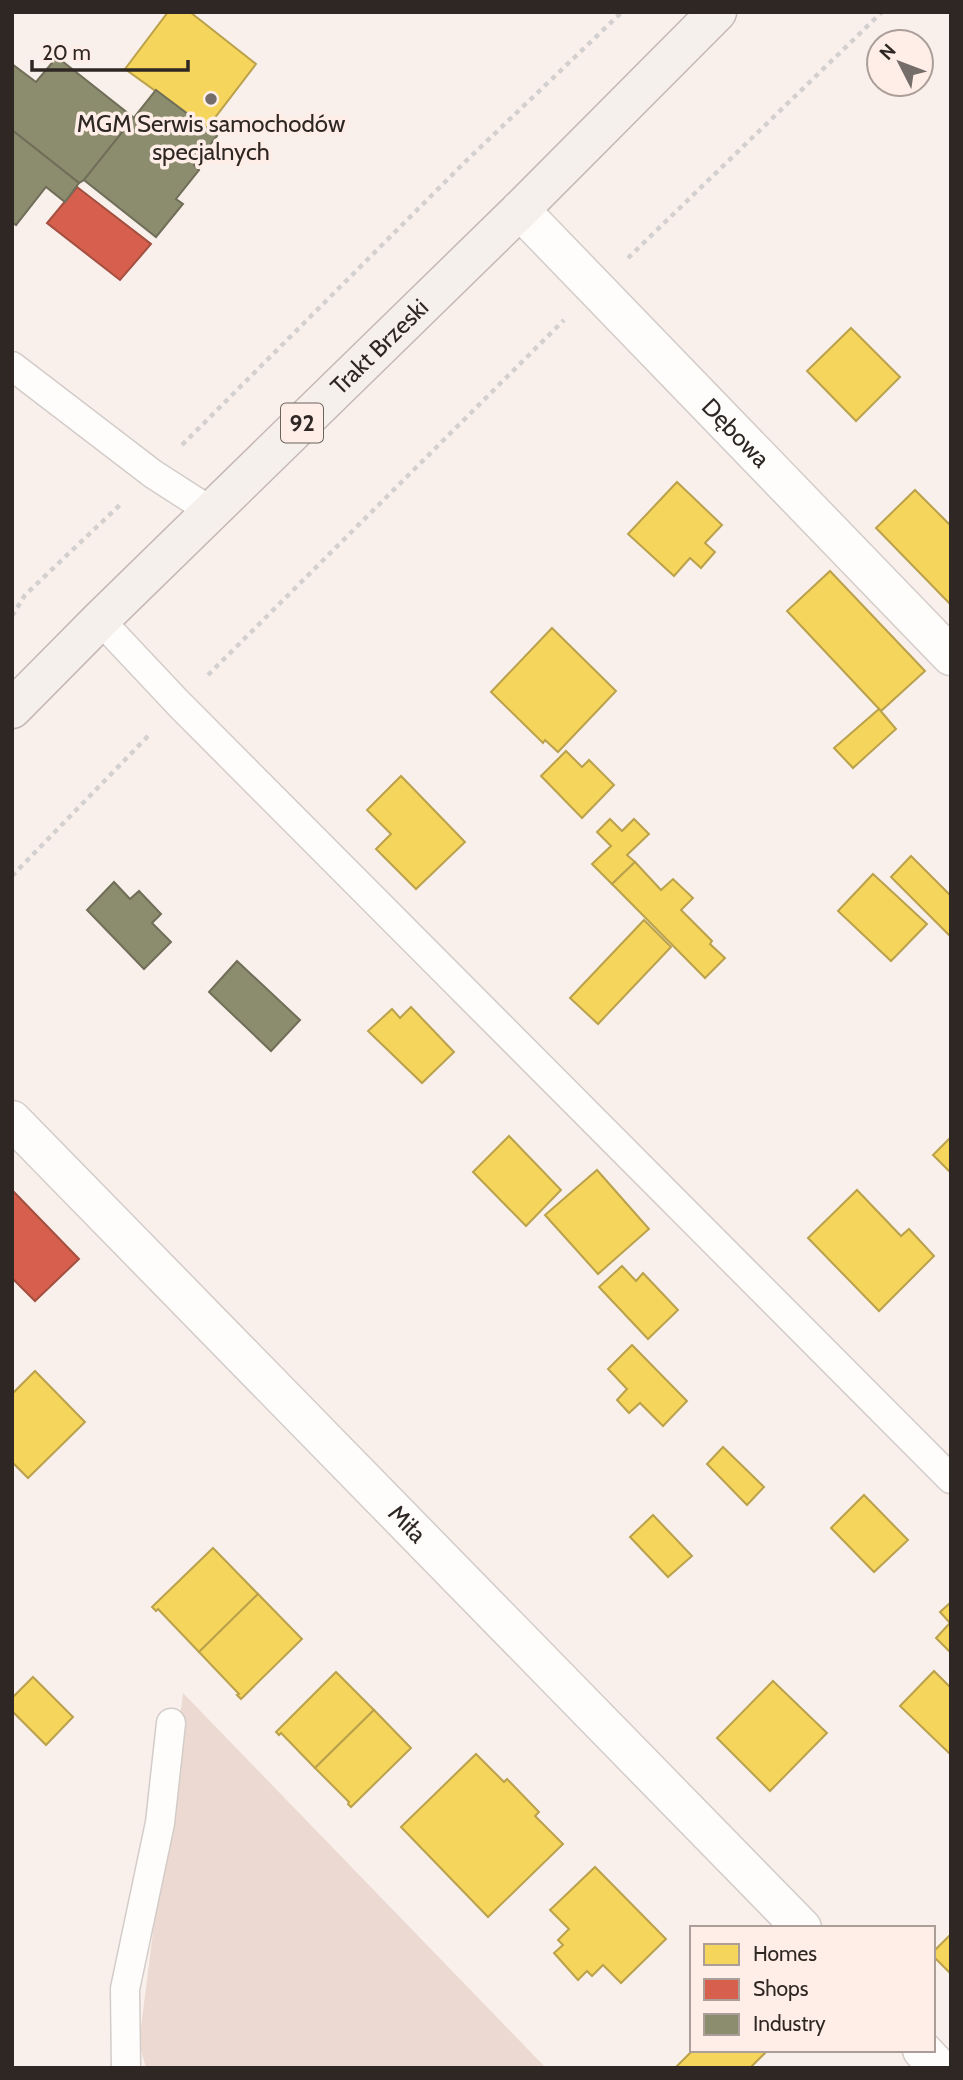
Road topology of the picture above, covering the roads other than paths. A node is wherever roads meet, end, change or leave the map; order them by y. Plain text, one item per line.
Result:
1 (718, 12) edge
2 (520, 210) junction
3 (12, 366) edge
4 (212, 512) junction
5 (100, 620) junction
6 (951, 656) edge
7 (12, 709) edge
8 (12, 1120) edge
9 (951, 1479) edge
10 (171, 1723) dead end
11 (800, 1926) edge
12 (924, 2052) edge
13 (126, 2068) edge
14 (939, 2068) edge

1 - 2 main road, Trakt Brzeski / 92
2 - 4 main road, Trakt Brzeski / 92
2 - 6 street, Dębowa
3 - 4 lane
4 - 5 main road, Trakt Brzeski / 92
5 - 7 main road, Trakt Brzeski / 92
5 - 9 lane
8 - 11 street, Miła
10 - 13 lane
12 - 14 street

